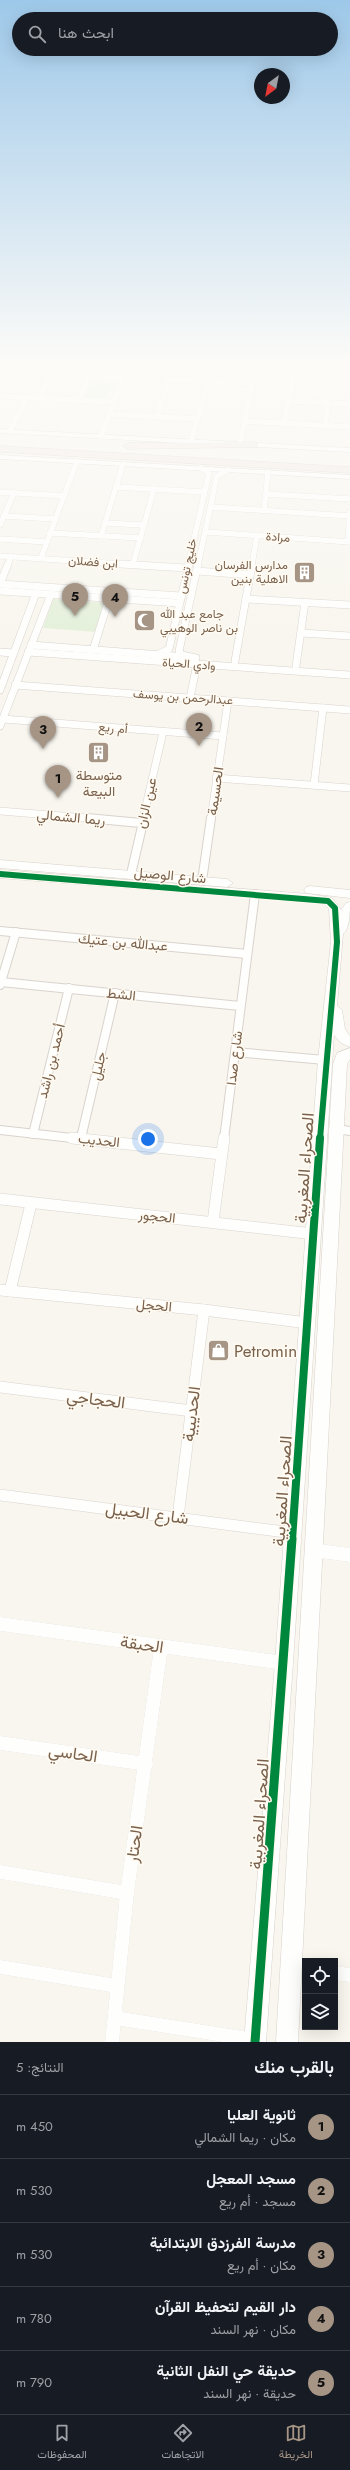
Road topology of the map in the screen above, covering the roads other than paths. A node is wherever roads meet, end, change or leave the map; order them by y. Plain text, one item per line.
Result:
1 (126, 456) edge
2 (318, 456) edge
3 (0, 457) edge
4 (142, 458) junction
5 (350, 458) edge
6 (77, 461) junction
7 (123, 464) junction
8 (201, 468) junction
9 (228, 470) junction
10 (350, 470) edge
11 (263, 471) junction
12 (350, 477) edge
13 (207, 484) junction
14 (216, 484) junction
15 (116, 487) junction
16 (154, 489) junction
17 (0, 492) edge
18 (204, 492) junction
19 (14, 493) junction
20 (266, 494) junction
21 (64, 496) junction
22 (350, 499) edge
23 (211, 507) junction
24 (264, 511) junction
25 (350, 512) edge
26 (4, 516) junction
27 (350, 516) edge
28 (55, 519) junction
29 (105, 523) junction
30 (0, 524) edge
31 (144, 525) junction
32 (206, 532) junction
33 (50, 533) junction
34 (257, 535) junction
35 (101, 536) junction
36 (140, 538) junction
37 (0, 539) edge
38 (349, 541) edge
39 (47, 542) junction
40 (0, 556) edge
41 (11, 556) junction
42 (41, 558) junction
43 (133, 564) junction
44 (186, 568) junction
45 (197, 571) junction
46 (250, 574) junction
47 (0, 584) edge
48 (0, 591) edge
49 (36, 594) junction
50 (51, 594) junction
51 (181, 596) junction
52 (150, 598) junction
53 (109, 599) junction
54 (246, 599) junction
55 (304, 602) junction
56 (179, 603) junction
57 (350, 605) edge
58 (31, 609) junction
59 (44, 610) junction
60 (301, 632) junction
61 (350, 636) edge
62 (31, 645) junction
63 (93, 650) junction
64 (54, 651) junction
65 (0, 652) edge
66 (28, 652) junction
67 (14, 653) junction
68 (150, 654) junction
69 (196, 661) junction
70 (235, 661) junction
71 (296, 666) junction
72 (350, 670) edge
73 (350, 675) edge
74 (15, 685) junction
75 (0, 690) edge
76 (190, 698) junction
77 (228, 701) junction
78 (323, 708) junction
79 (350, 710) edge
80 (1, 722) edge
81 (163, 732) junction
82 (223, 736) junction
83 (216, 778) junction
84 (314, 785) junction
85 (350, 788) edge
86 (0, 811) edge
87 (141, 822) junction
88 (0, 864) edge
89 (0, 874) edge
90 (62, 874) junction
91 (130, 874) junction
92 (202, 881) junction
93 (255, 894) junction
94 (350, 894) edge
95 (349, 906) edge
96 (0, 931) edge
97 (16, 932) junction
98 (337, 942) junction
99 (247, 954) junction
100 (334, 982) junction
101 (0, 983) edge
102 (69, 988) junction
103 (115, 993) junction
104 (240, 1006) junction
105 (348, 1047) edge
106 (235, 1052) junction
107 (325, 1060) junction
108 (0, 1130) edge
109 (343, 1130) edge
110 (33, 1134) junction
111 (81, 1138) junction
112 (222, 1154) junction
113 (0, 1199) edge
114 (31, 1204) junction
115 (213, 1222) junction
116 (314, 1234) junction
117 (5, 1291) edge
118 (204, 1310) junction
119 (308, 1320) junction
120 (328, 1320) junction
121 (0, 1387) edge
122 (192, 1411) junction
123 (0, 1494) edge
124 (178, 1517) junction
125 (293, 1533) junction
126 (313, 1550) junction
127 (350, 1555) edge
128 (0, 1624) edge
129 (161, 1647) junction
130 (284, 1663) junction
131 (0, 1743) edge
132 (146, 1764) junction
133 (0, 1872) edge
134 (127, 1893) junction
135 (0, 1967) edge
136 (299, 1967) edge
137 (338, 1973) edge
138 (350, 1975) edge
139 (117, 1986) junction
140 (115, 2018) junction
141 (255, 2041) edge
142 (112, 2042) edge
143 (288, 2042) edge

1 - 4 highway
2 - 5 highway
3 - 6 street
4 - 10 highway
4 - 11 highway
6 - 7 street
6 - 21 street
7 - 8 street
7 - 15 street
8 - 9 street
8 - 13 street
9 - 11 street
9 - 14 street, خليج تونس
11 - 12 street
11 - 20 street
13 - 14 street
13 - 18 street, خليج تونس
14 - 23 street, خليج تونس
15 - 16 street
15 - 29 street
16 - 18 street
16 - 31 street
17 - 19 street
18 - 44 street, خليج تونس
19 - 21 street
19 - 26 street
20 - 22 street
20 - 24 street
21 - 28 street
23 - 24 street
23 - 32 street, خليج تونس
24 - 27 street
25 - 27 street
26 - 28 street
26 - 30 street
27 - 38 street
28 - 33 street
29 - 31 street
29 - 35 street
31 - 36 street
32 - 34 street, مرادة
32 - 45 street, خليج تونس
33 - 35 street
33 - 39 street
34 - 38 street, مرادة
34 - 46 street
35 - 36 street
36 - 43 street
37 - 39 street
39 - 42 street
40 - 41 street, ابن فضلان
41 - 42 street, ابن فضلان
41 - 47 street
42 - 43 street, ابن فضلان
43 - 44 street, ابن فضلان
44 - 51 street, خليج تونس
45 - 46 street
45 - 69 street, خليج تونس
46 - 54 street
47 - 52 street
48 - 49 street
49 - 50 street
49 - 58 street
50 - 53 street
50 - 59 street
51 - 52 street
51 - 56 street, خليج تونس
52 - 53 street
52 - 56 street
53 - 63 street
54 - 55 street
54 - 70 street
55 - 57 street
55 - 60 street
56 - 68 street, خليج تونس
58 - 59 street
58 - 67 street
59 - 62 street
60 - 61 street
60 - 71 street
62 - 64 street, وادي الحياة
62 - 66 street
63 - 64 street, وادي الحياة
63 - 68 street, وادي الحياة
64 - 66 street, وادي الحياة
64 - 69 street, وادي الحياة
65 - 67 street
66 - 74 street
67 - 75 street
68 - 69 street, وادي الحياة
69 - 70 street, وادي الحياة
69 - 73 street, وادي الحياة
69 - 76 street
70 - 71 street, وادي الحياة
71 - 72 street, وادي الحياة
74 - 76 street, عبدالرحمن بن يوسف
74 - 80 street
76 - 77 street, عبدالرحمن بن يوسف
77 - 78 street, عبدالرحمن بن يوسف
77 - 82 street, الحسيمة
78 - 79 street, عبدالرحمن بن يوسف
78 - 84 street
80 - 81 street, أم ريع
81 - 82 street, أم ريع
81 - 87 street, عين الزان
82 - 83 street, الحسيمة
83 - 84 street
83 - 92 street, الحسيمة
84 - 85 street
86 - 87 street, ريما الشمالي
87 - 91 street, عين الزان
88 - 90 street, شارع الوصيل
89 - 90 street, شارع الوصيل
90 - 91 street, شارع الوصيل
90 - 93 street, شارع الوصيل
91 - 92 street, شارع الوصيل
92 - 94 street, شارع الوصيل
93 - 98 street, شارع الوصيل
93 - 99 street, شارع صدا
95 - 98 street
96 - 97 street, عبدالله بن عتيك
97 - 99 street, عبدالله بن عتيك
97 - 101 street
98 - 100 street, الصحراء المغربية
99 - 104 street, شارع صدا
100 - 105 street
100 - 107 street, الصحراء المغربية
101 - 102 street, الشط
102 - 103 street, الشط
102 - 110 street, أحمد بن راشد
103 - 104 street, الشط
103 - 111 street, جليل
104 - 106 street, شارع صدا
105 - 109 street, الصحراء المغربية
106 - 107 street
106 - 112 street, شارع صدا
107 - 116 street, الصحراء المغربية
108 - 110 street, الحديب
109 - 120 street, الصحراء المغربية
110 - 111 street, الحديب
111 - 112 street, الحديب
112 - 115 street, شارع صدا
113 - 114 street, الحجور
114 - 115 street, الحجور
114 - 117 street
115 - 116 street, الحجور
116 - 119 street, الصحراء المغربية
117 - 118 street, الحجل
118 - 119 street, الحجل
118 - 122 street, الحديبية
119 - 120 street
119 - 125 street, الصحراء المغربية
120 - 126 street, الصحراء المغربية
121 - 122 street, الحجاجي
122 - 124 street, الحديبية
123 - 124 street, شارع الحبيل
124 - 125 street, شارع الحبيل
125 - 130 street, الصحراء المغربية
126 - 127 street
126 - 136 street, الصحراء المغربية
128 - 129 street, الحبقة
129 - 130 street, الحبقة
129 - 132 street, الحتار
130 - 141 street, الصحراء المغربية
131 - 132 street, الحاسي
132 - 134 street, الحتار
133 - 134 street
134 - 139 street, الحتار
135 - 139 street
136 - 143 street, الصحراء المغربية
137 - 138 street
139 - 140 street, الحتار
140 - 141 street
140 - 142 street, الحتار

